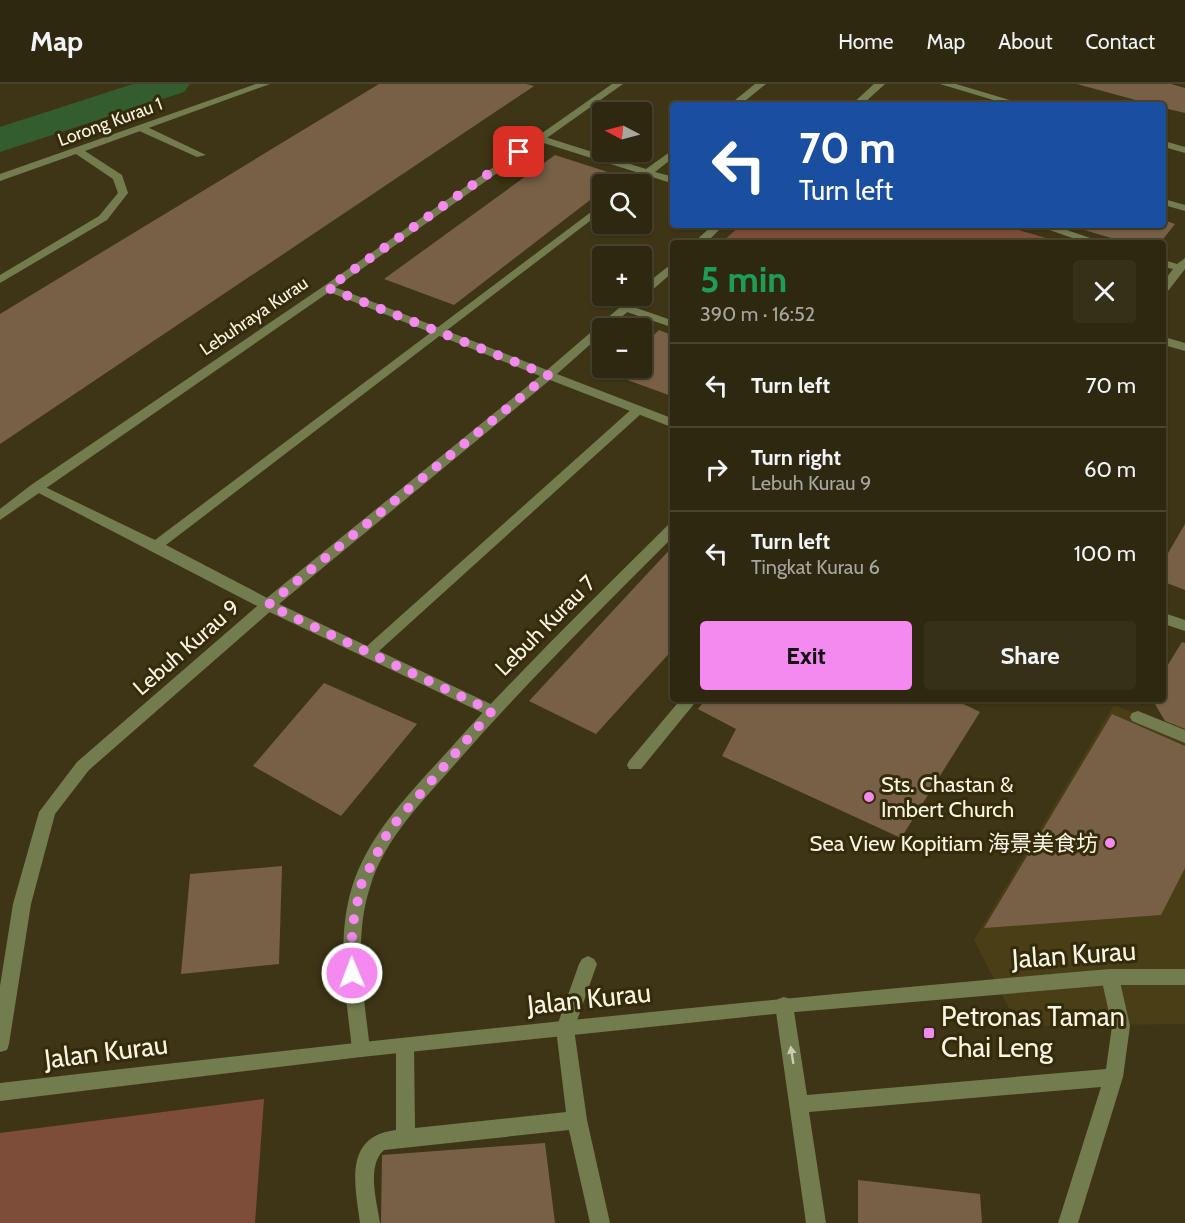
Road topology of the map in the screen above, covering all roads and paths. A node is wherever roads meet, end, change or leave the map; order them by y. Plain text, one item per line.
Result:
1 (265, 84) edge
2 (618, 84) edge
3 (761, 84) edge
4 (880, 84) edge
5 (945, 84) edge
6 (738, 102) edge
7 (859, 102) edge
8 (1010, 102) edge
9 (141, 128) junction
10 (538, 138) junction
11 (1166, 145) edge
12 (1185, 150) edge
13 (78, 151) junction
14 (201, 155) dead end
15 (670, 155) edge
16 (647, 173) junction
17 (0, 178) edge
18 (670, 181) edge
19 (1166, 203) edge
20 (1185, 208) edge
21 (592, 214) edge
22 (716, 228) edge
23 (1050, 228) edge
24 (702, 240) edge
25 (1089, 240) edge
26 (1166, 263) edge
27 (1182, 264) edge
28 (670, 268) edge
29 (0, 280) edge
30 (652, 284) edge
31 (1166, 286) edge
32 (328, 288) junction
33 (625, 308) joint
34 (670, 325) edge
35 (439, 332) junction
36 (1166, 342) edge
37 (1185, 347) edge
38 (548, 375) junction
39 (638, 410) junction
40 (670, 422) edge
41 (36, 488) junction
42 (0, 516) edge
43 (670, 531) edge
44 (156, 546) junction
45 (268, 605) junction
46 (1166, 619) edge
47 (1185, 626) edge
48 (368, 654) junction
49 (688, 702) edge
50 (492, 711) junction
51 (1138, 717) dead end
52 (1185, 737) edge
53 (635, 765) dead end
54 (588, 964) dead end
55 (1110, 977) junction
56 (1185, 977) edge
57 (784, 1005) junction
58 (565, 1029) junction
59 (0, 1044) edge
60 (405, 1046) junction
61 (361, 1049) junction
62 (1114, 1077) junction
63 (0, 1092) edge
64 (800, 1104) junction
65 (577, 1120) junction
66 (405, 1138) junction
67 (370, 1223) edge
68 (600, 1223) edge
69 (816, 1223) edge
70 (1068, 1223) edge

1 - 9 street, Lorong Kurau 1
2 - 10 street, Lebuhraya Kurau
3 - 6 street
4 - 7 street
5 - 8 street
9 - 13 street, Lorong Kurau 1
9 - 14 street
10 - 16 street
10 - 32 street, Lebuhraya Kurau
11 - 12 street
13 - 17 street, Lorong Kurau 1
13 - 29 street
15 - 16 street
16 - 18 street
19 - 20 street
21 - 35 street
22 - 24 street
23 - 25 street
26 - 27 street
27 - 31 street
28 - 30 street, Lebuh Kurau 9
32 - 35 street
32 - 41 street, Lebuhraya Kurau
33 - 34 street
33 - 38 street, Lebuh Kurau 9
35 - 38 street
35 - 44 street
36 - 37 street
38 - 39 street
38 - 45 street, Lebuh Kurau 9
39 - 40 street
39 - 48 street
41 - 42 street, Lebuhraya Kurau
41 - 44 street
43 - 50 street, Lebuh Kurau 7
44 - 45 street
45 - 48 street
45 - 59 street, Lebuh Kurau 9
46 - 47 street
48 - 50 street
49 - 53 street
50 - 61 street, Lebuh Kurau 7
51 - 52 street
54 - 58 street
55 - 56 street, Jalan Kurau
55 - 57 street, Jalan Kurau
55 - 62 street
57 - 58 street, Jalan Kurau
64 -> 57 street
58 - 60 street, Jalan Kurau
58 - 65 street
60 - 61 street, Jalan Kurau
60 - 66 street
61 - 63 street, Jalan Kurau
62 - 64 street
62 - 70 street
64 - 69 street
65 - 66 street
65 - 68 street
66 - 67 street

